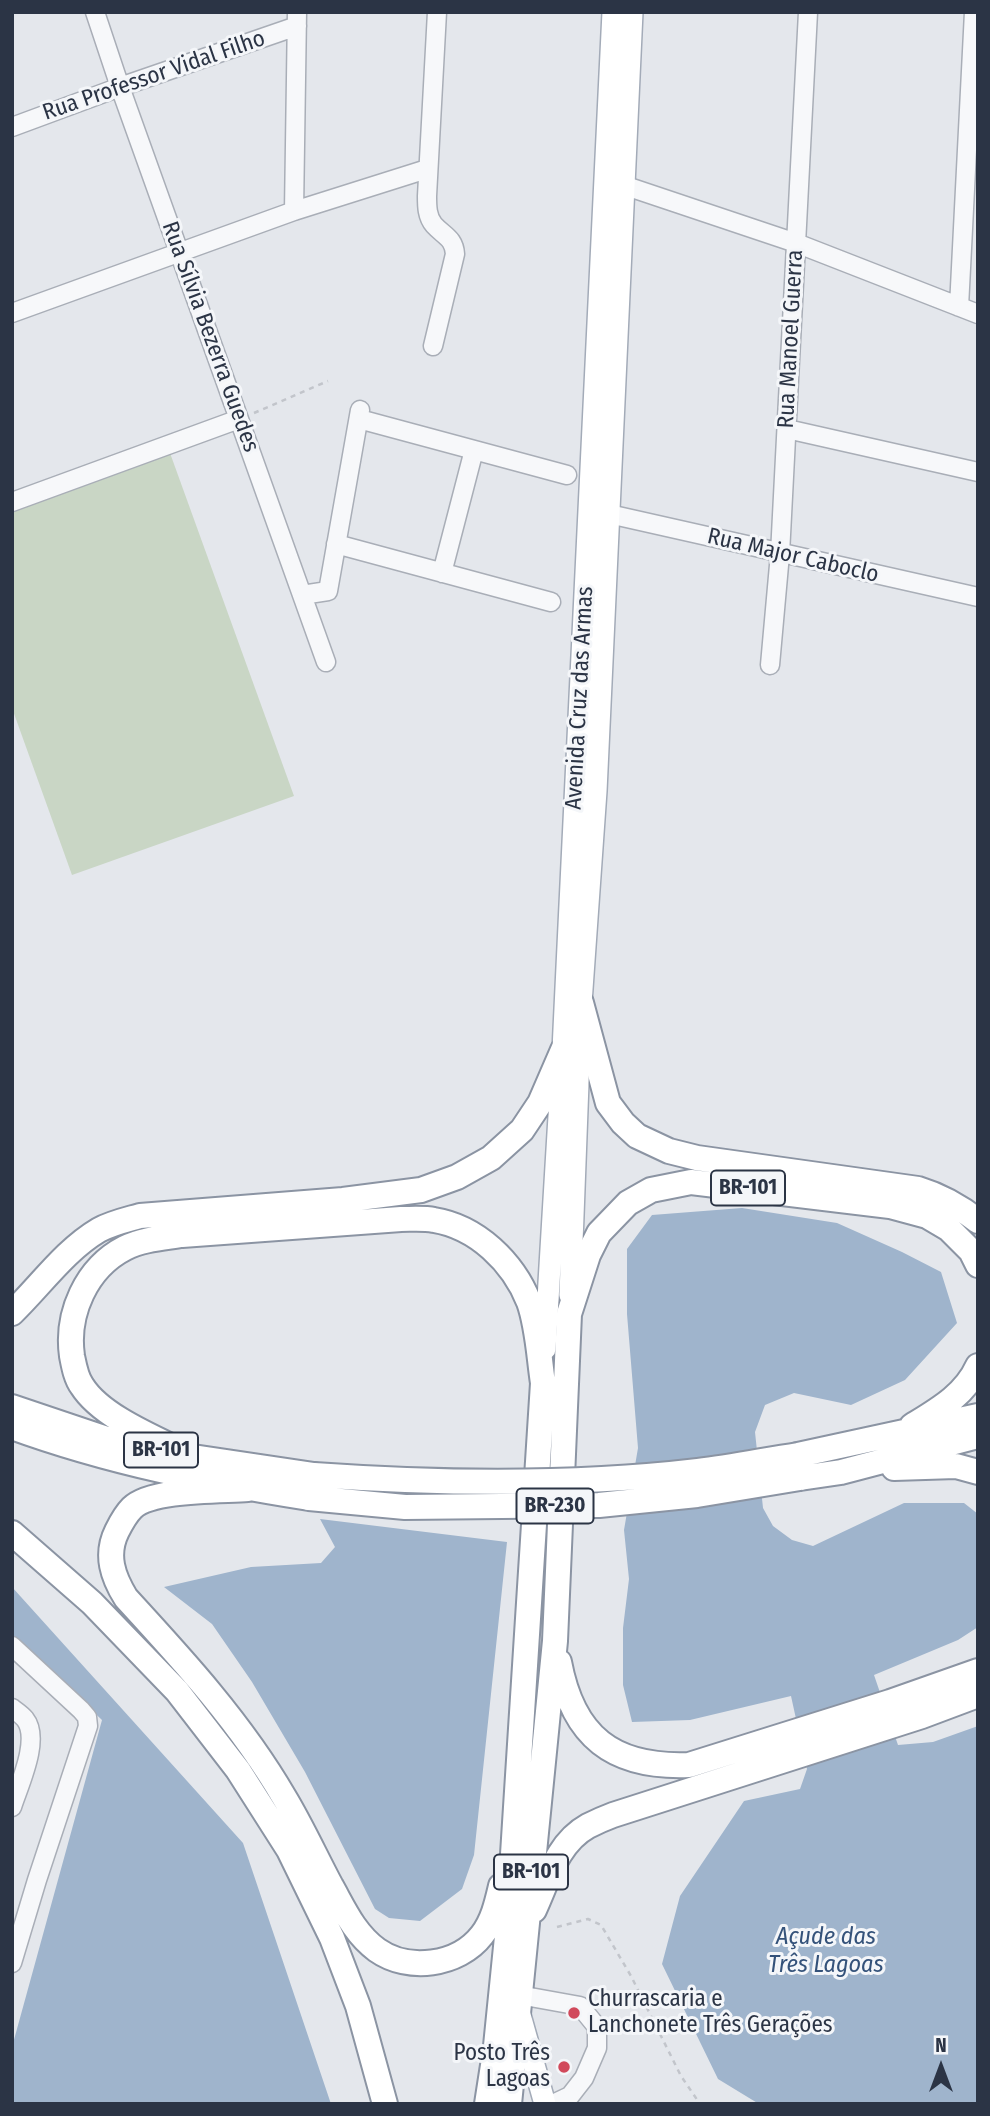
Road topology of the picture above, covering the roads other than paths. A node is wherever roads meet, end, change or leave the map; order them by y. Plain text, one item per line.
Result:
1 (95, 12) edge
2 (437, 12) edge
3 (613, 12) edge
4 (632, 12) edge
5 (808, 12) edge
6 (974, 12) edge
7 (297, 19) edge
8 (120, 87) junction
9 (12, 127) edge
10 (427, 169) junction
11 (623, 185) junction
12 (294, 211) junction
13 (796, 243) junction
14 (181, 253) junction
15 (960, 307) junction
16 (12, 313) edge
17 (978, 314) edge
18 (433, 346) dead end
19 (239, 419) junction
20 (787, 429) junction
21 (474, 450) junction
22 (978, 472) edge
23 (567, 475) dead end
24 (12, 502) edge
25 (609, 514) junction
26 (336, 544) junction
27 (780, 554) junction
28 (442, 573) junction
29 (302, 595) junction
30 (978, 597) edge
31 (551, 602) dead end
32 (326, 662) dead end
33 (770, 665) dead end
34 (582, 1003) junction
35 (563, 1050) junction
36 (978, 1221) edge
37 (978, 1265) edge
38 (12, 1313) edge
39 (569, 1314) junction
40 (978, 1366) edge
41 (543, 1383) junction
42 (12, 1407) edge
43 (978, 1416) edge
44 (12, 1427) edge
45 (897, 1435) junction
46 (978, 1436) edge
47 (193, 1457) junction
48 (799, 1467) junction
49 (841, 1472) junction
50 (978, 1472) edge
51 (312, 1486) junction
52 (248, 1489) junction
53 (12, 1533) edge
54 (555, 1641) junction
55 (12, 1646) edge
56 (978, 1671) edge
57 (978, 1695) edge
58 (12, 1708) edge
59 (893, 1713) junction
60 (796, 1743) junction
61 (12, 1807) edge
62 (514, 1835) junction
63 (525, 1929) junction
64 (12, 1964) edge
65 (518, 2002) junction
66 (385, 2104) edge
67 (487, 2104) edge
68 (509, 2104) edge
69 (544, 2104) edge
70 (553, 2104) edge

1 - 8 street, Rua Sílvia Bezerra Guedes
2 - 10 street
3 - 35 main road, Avenida Cruz das Armas
4 - 11 main road, Avenida Cruz das Armas
5 - 13 street, Rua Manoel Guerra
6 - 15 street
7 - 8 street, Rua Professor Vidal Filho
7 - 12 street
8 - 9 street, Rua Professor Vidal Filho
8 - 14 street, Rua Sílvia Bezerra Guedes
10 - 12 street
10 - 18 street
11 - 13 street
11 - 25 main road, Avenida Cruz das Armas
12 - 14 street
13 - 15 street
13 - 20 street, Rua Manoel Guerra
14 - 16 street
14 - 19 street, Rua Sílvia Bezerra Guedes
15 - 17 street
19 - 24 street
19 - 29 street, Rua Sílvia Bezerra Guedes
20 - 22 street
20 - 27 street, Rua Manoel Guerra
21 - 23 street
21 - 26 street
21 - 28 street
25 - 27 street, Rua Major Caboclo
25 - 34 main road, Avenida Cruz das Armas
26 - 28 street
26 - 29 street
27 - 30 street, Rua Major Caboclo
27 - 33 street, Rua Manoel Guerra
28 - 31 street
29 - 32 street, Rua Sílvia Bezerra Guedes
34 - 36 highway
34 - 39 main road, Avenida Cruz das Armas
35 - 38 highway
35 - 41 main road, Avenida Cruz das Armas
37 - 39 highway, BR-101
39 - 54 highway, BR-101
40 - 45 highway, BR-101
41 - 47 highway
41 - 62 highway, BR-101
42 - 47 highway, BR-101
43 - 45 highway
44 - 52 highway
45 - 48 highway, BR-101
46 - 49 highway
47 - 51 highway, BR-101
48 - 49 highway
48 - 51 highway, BR-101, bridge
49 - 50 highway
51 - 52 highway
52 - 62 highway
53 - 66 highway
54 - 60 highway
54 - 63 highway, BR-101
55 - 64 street
56 - 59 highway
57 - 59 highway
58 - 61 street
59 - 60 highway
60 - 63 highway
62 - 67 highway, BR-101
63 - 65 highway, BR-101
65 - 68 highway, BR-101
65 - 69 main road
65 - 70 street

